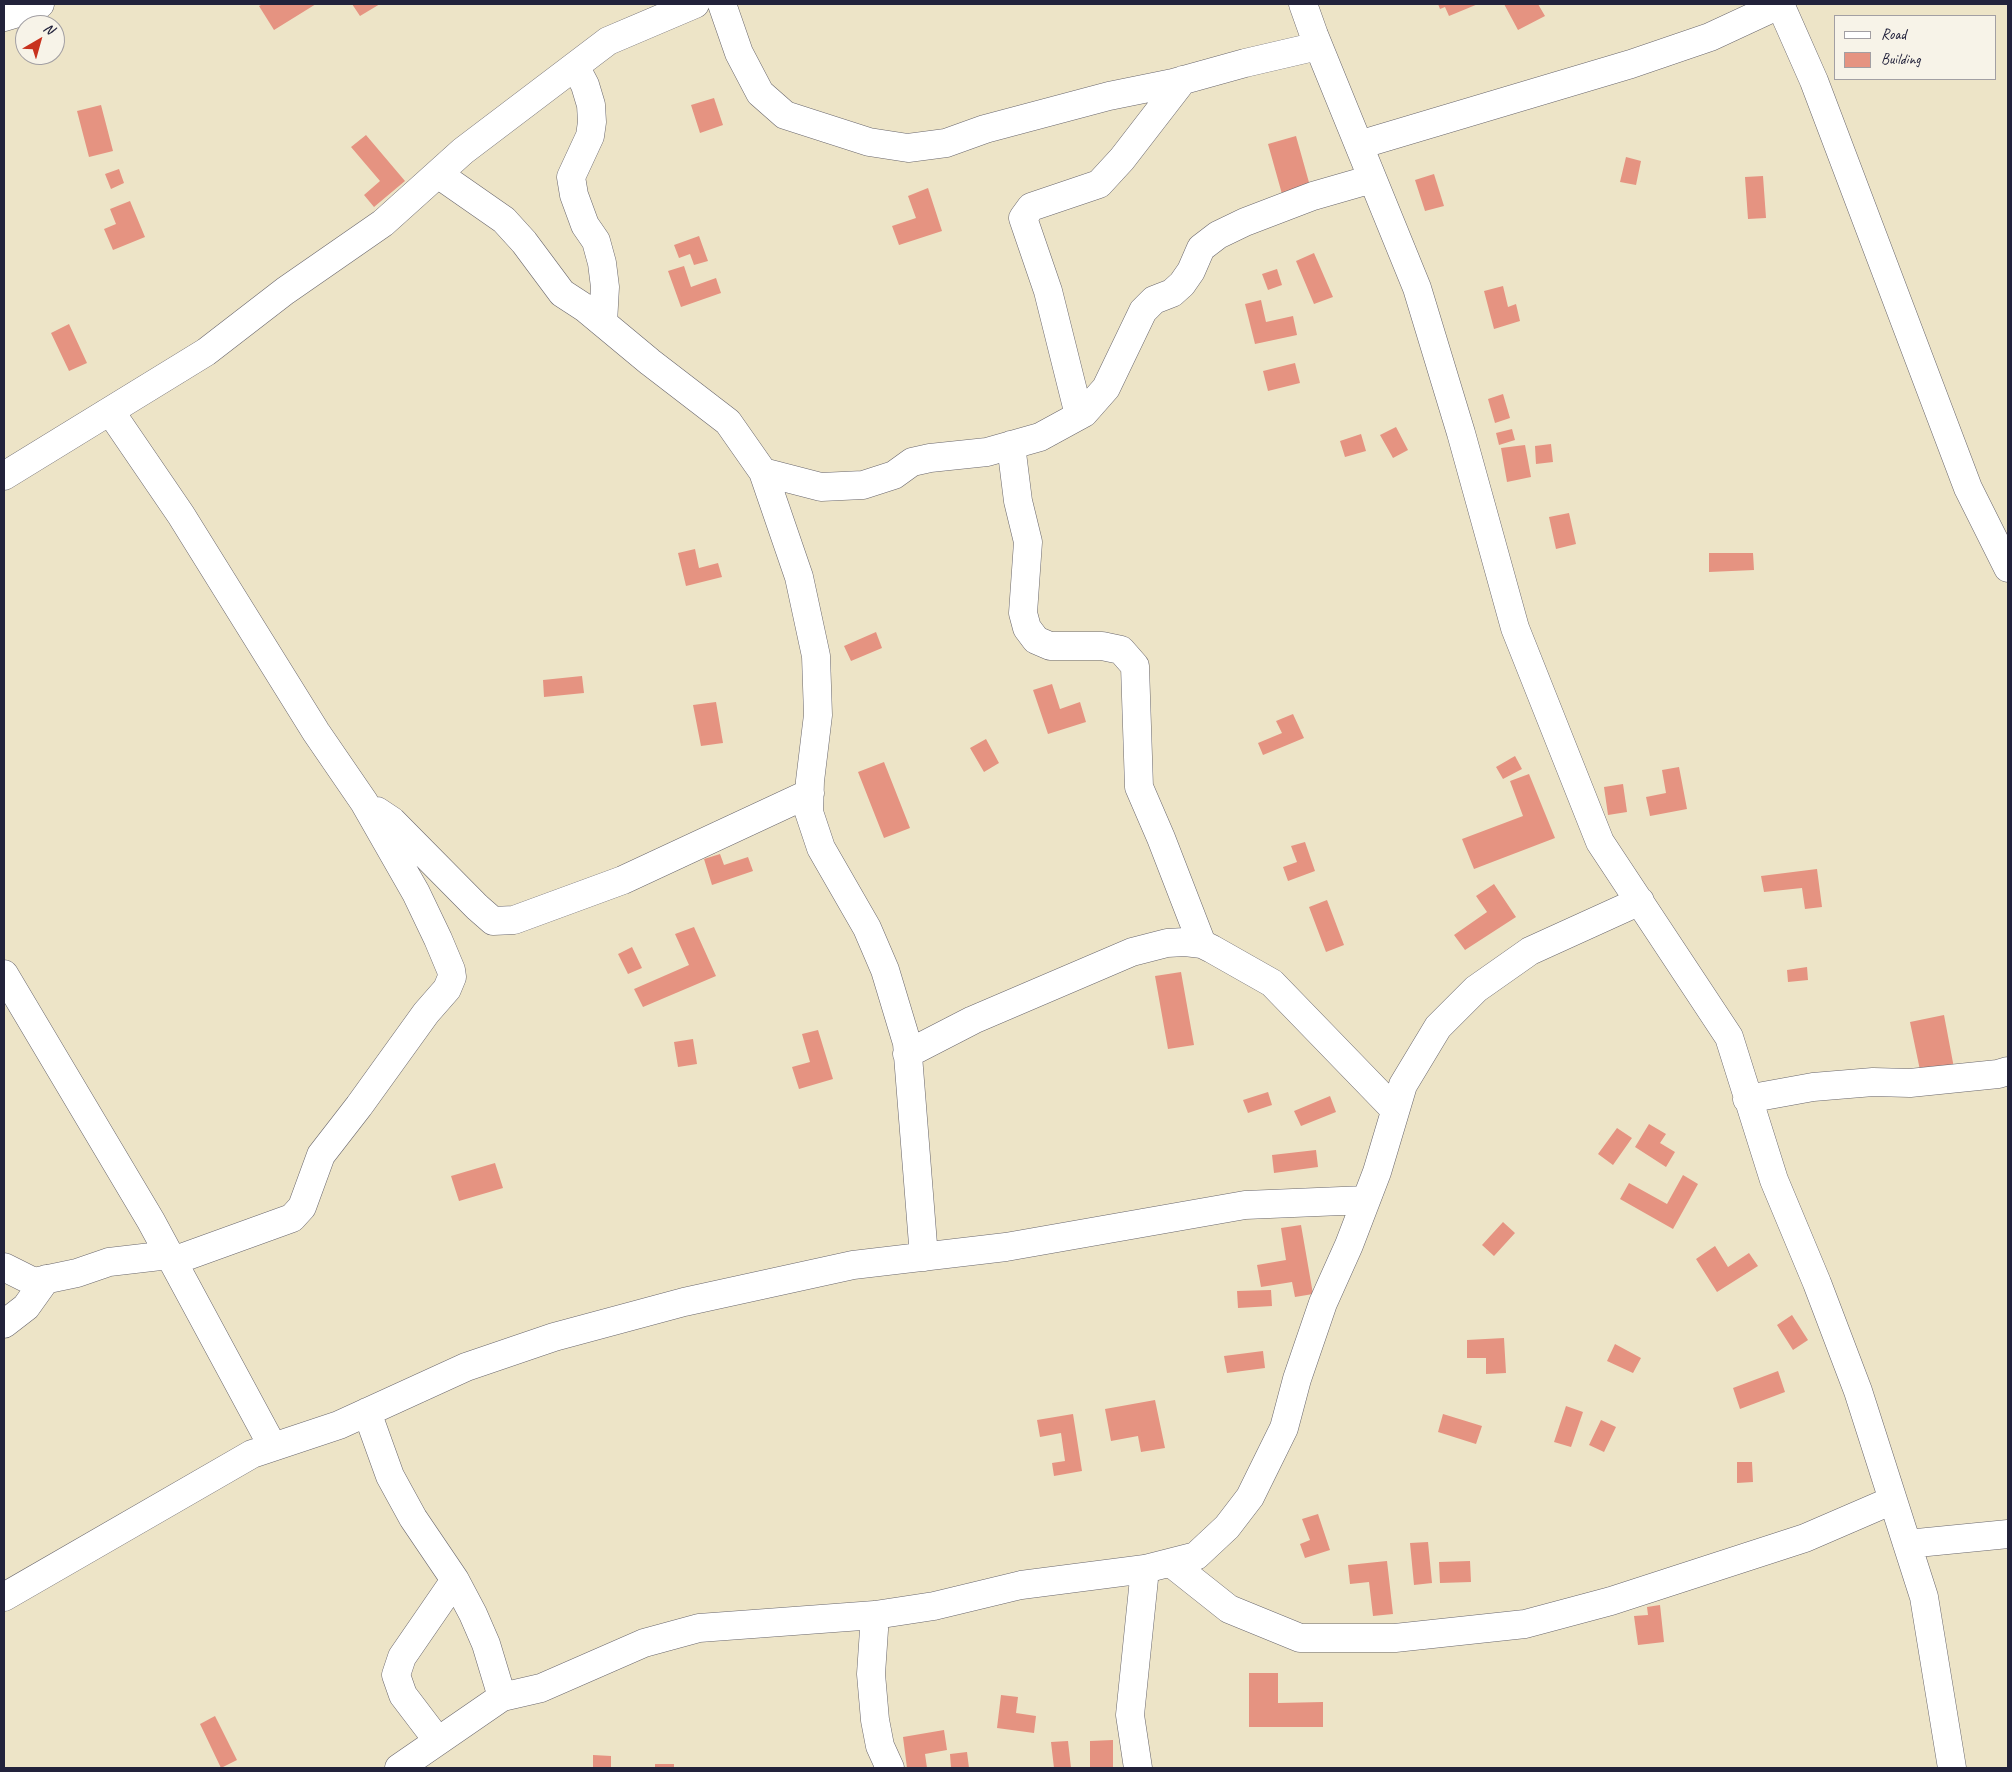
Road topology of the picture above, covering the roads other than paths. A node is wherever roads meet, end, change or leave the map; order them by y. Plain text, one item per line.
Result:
1 (40, 4) edge
2 (696, 4) edge
3 (722, 4) edge
4 (1303, 4) edge
5 (1781, 4) edge
6 (4, 17) edge
7 (1318, 46) junction
8 (575, 66) junction
9 (1183, 80) junction
10 (1358, 145) junction
11 (438, 174) junction
12 (1372, 179) junction
13 (603, 323) junction
14 (110, 411) junction
15 (1079, 416) junction
16 (1011, 445) junction
17 (763, 472) junction
18 (4, 476) edge
19 (2008, 568) edge
20 (810, 793) junction
21 (362, 800) junction
22 (1640, 901) junction
23 (1202, 944) junction
24 (4, 974) edge
25 (907, 1054) junction
26 (2008, 1071) edge
27 (1748, 1098) junction
28 (1395, 1110) junction
29 (1366, 1200) junction
30 (924, 1256) junction
31 (171, 1258) junction
32 (4, 1267) edge
33 (46, 1279) junction
34 (4, 1324) edge
35 (367, 1412) junction
36 (274, 1447) junction
37 (1893, 1500) junction
38 (2008, 1534) edge
39 (1907, 1544) junction
40 (1171, 1562) junction
41 (1144, 1569) junction
42 (455, 1580) junction
43 (4, 1597) edge
44 (875, 1615) junction
45 (502, 1697) junction
46 (438, 1741) junction
47 (399, 1768) edge
48 (890, 1768) edge
49 (1138, 1768) edge
50 (1952, 1768) edge

1 - 6 street
2 - 8 street
3 - 9 street
4 - 7 street
5 - 10 street
5 - 19 street
7 - 9 street
7 - 10 street
8 - 11 street
8 - 13 street
9 - 15 street
10 - 12 street
11 - 13 street
11 - 14 street
12 - 15 street
12 - 22 street
13 - 17 street
14 - 18 street
14 - 21 street
15 - 16 street
16 - 17 street
16 - 23 street
17 - 20 street
20 - 21 street
20 - 25 street
21 - 31 street
22 - 27 street
22 - 28 street
23 - 25 street
23 - 28 street
24 - 31 street
25 - 30 street
26 - 27 street
27 - 37 street
28 - 29 street
29 - 30 street
29 - 40 street
30 - 35 street
31 - 33 street
31 - 36 street
32 - 33 street
33 - 34 street
35 - 36 street
35 - 42 street
36 - 43 street
37 - 39 street
37 - 40 street
38 - 39 street
39 - 50 street
40 - 41 street
41 - 44 street
41 - 49 street
42 - 45 street
42 - 46 street
44 - 45 street
44 - 48 street
45 - 46 street
46 - 47 street

